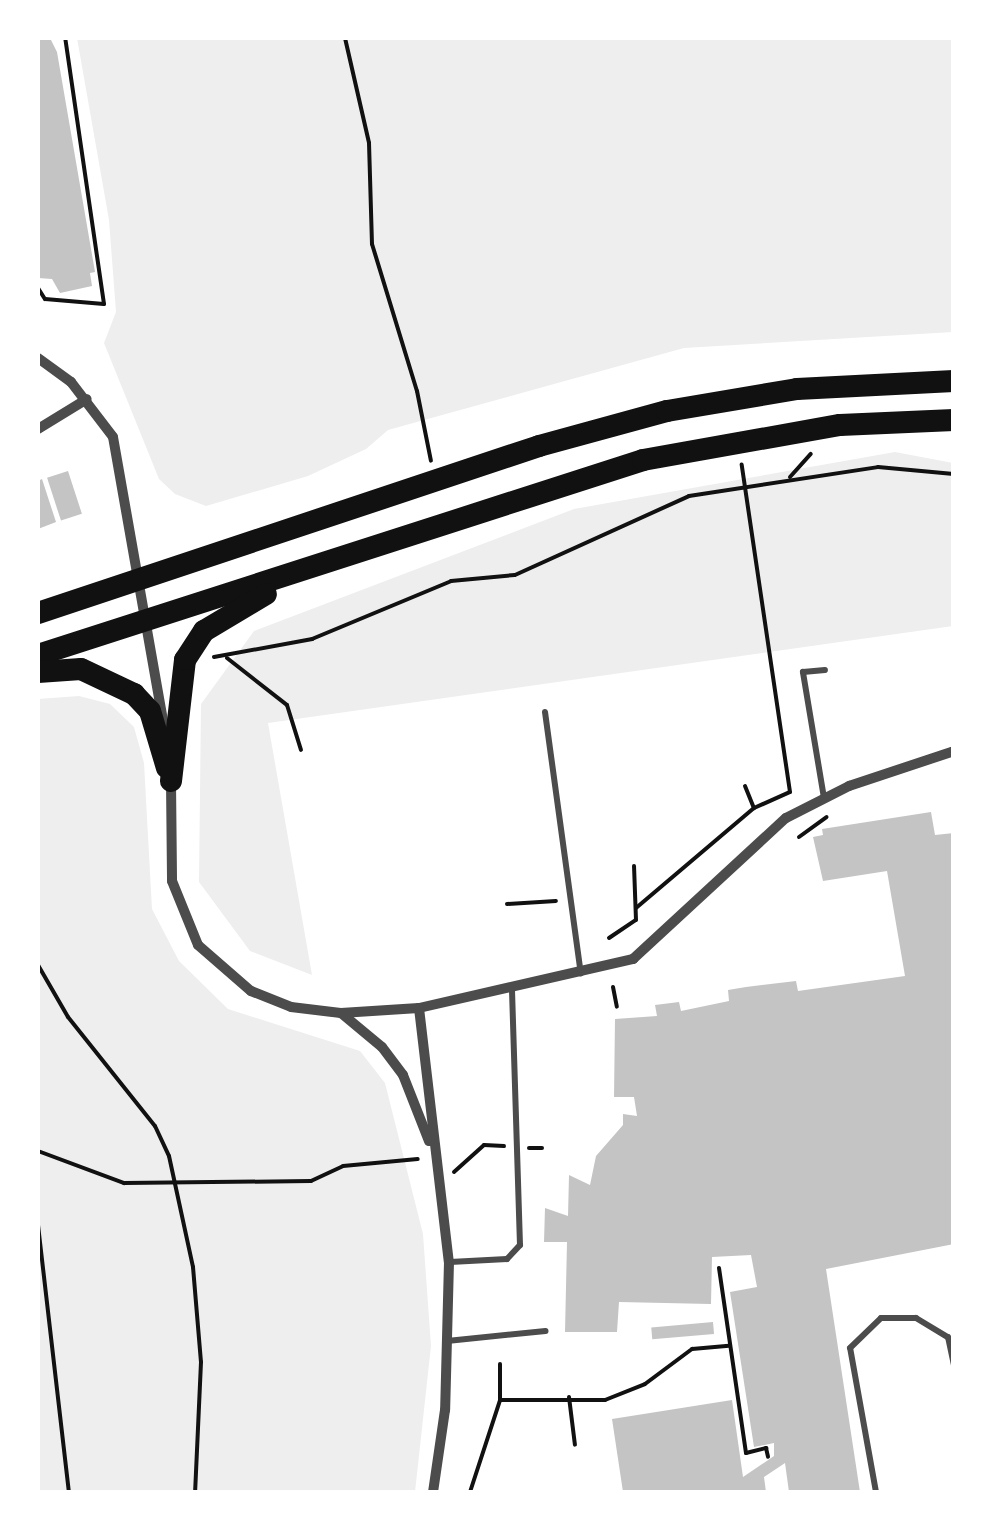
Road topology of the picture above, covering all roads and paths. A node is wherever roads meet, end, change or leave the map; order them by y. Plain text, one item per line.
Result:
1 (66, 38) edge
2 (345, 38) edge
3 (38, 288) edge
4 (38, 358) edge
5 (954, 381) edge
6 (87, 399) junction
7 (954, 420) edge
8 (38, 429) edge
9 (814, 451) dead end
10 (741, 461) dead end
11 (954, 474) edge
12 (790, 476) junction
13 (436, 480) junction
14 (745, 484) junction
15 (346, 556) junction
16 (142, 576) junction
17 (38, 613) edge
18 (150, 618) junction
19 (38, 655) edge
20 (226, 657) junction
21 (210, 658) dead end
22 (825, 670) dead end
23 (38, 672) edge
24 (546, 712) dead end
25 (302, 750) dead end
26 (954, 751) edge
27 (171, 781) junction
28 (745, 786) dead end
29 (824, 799) junction
30 (754, 808) junction
31 (634, 866) dead end
32 (506, 904) dead end
33 (573, 907) junction
34 (636, 908) junction
35 (609, 938) dead end
36 (38, 966) edge
37 (582, 975) junction
38 (614, 986) dead end
39 (512, 987) junction
40 (617, 1006) dead end
41 (419, 1008) junction
42 (340, 1013) junction
43 (518, 1147) junction
44 (542, 1148) dead end
45 (38, 1151) edge
46 (433, 1152) junction
47 (418, 1158) dead end
48 (454, 1172) dead end
49 (175, 1181) junction
50 (38, 1226) edge
51 (449, 1262) junction
52 (719, 1268) dead end
53 (545, 1331) dead end
54 (447, 1341) junction
55 (728, 1346) junction
56 (500, 1364) dead end
57 (954, 1366) edge
58 (568, 1398) junction
59 (500, 1400) junction
60 (575, 1445) dead end
61 (768, 1457) dead end
62 (69, 1492) edge
63 (195, 1492) edge
64 (434, 1492) edge
65 (470, 1492) edge
66 (876, 1492) edge

1 - 3 path
2 - 13 path
4 - 6 street
5 - 13 main road
6 - 8 street
6 - 16 street
7 - 15 main road
9 - 12 path
10 - 14 path
11 - 12 path
12 - 14 path
13 - 16 main road
14 - 20 path
14 - 30 path
15 - 18 main road
15 - 27 main road
16 - 17 main road
16 - 18 street
18 - 19 main road
18 - 27 street
20 - 21 path
20 - 25 path
22 - 29 lane
23 - 27 main road
24 - 33 lane
26 - 29 street
27 - 42 street
28 - 30 path
29 - 37 street
30 - 34 path
31 - 34 path
32 - 33 path
33 - 37 lane
34 - 35 path
36 - 49 path
37 - 39 street
38 - 40 path
39 - 41 street
39 - 43 lane
41 - 42 street
41 - 46 street
42 - 46 street
43 - 44 path
43 - 48 path
43 - 51 lane
45 - 49 path
46 - 51 street
47 - 49 path
49 - 63 path
50 - 62 path
51 - 54 street
52 - 55 path
53 - 54 lane
54 - 64 street
55 - 58 path
55 - 61 path
56 - 59 path
57 - 66 lane
58 - 59 path
58 - 60 path
59 - 65 path

